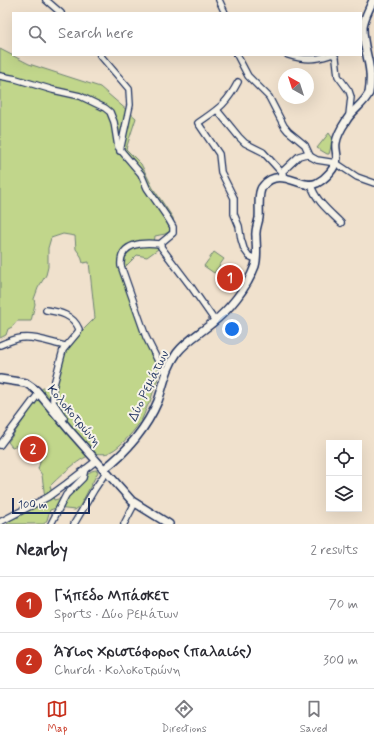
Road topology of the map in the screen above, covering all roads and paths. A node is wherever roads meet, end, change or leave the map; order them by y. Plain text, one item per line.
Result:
1 (46, 0) edge
2 (219, 0) edge
3 (373, 0) edge
4 (60, 12) edge
5 (225, 12) edge
6 (101, 56) edge
7 (238, 56) edge
8 (291, 56) edge
9 (326, 56) edge
10 (335, 56) edge
11 (0, 76) edge
12 (238, 82) dead end
13 (217, 110) junction
14 (349, 115) junction
15 (120, 150) junction
16 (310, 156) junction
17 (336, 163) junction
18 (284, 175) junction
19 (374, 183) edge
20 (311, 185) junction
21 (341, 224) dead end
22 (160, 244) junction
23 (256, 259) junction
24 (46, 310) dead end
25 (215, 321) junction
26 (0, 345) edge
27 (65, 346) junction
28 (166, 372) junction
29 (0, 379) edge
30 (39, 392) junction
31 (76, 439) junction
32 (0, 444) edge
33 (96, 461) junction
34 (85, 469) junction
35 (105, 471) junction
36 (135, 503) junction
37 (0, 522) edge
38 (51, 524) edge
39 (74, 524) edge
40 (124, 524) edge
41 (169, 524) edge

1 - 4 street
2 - 5 street
3 - 14 street
6 - 15 street
7 - 16 street
8 - 9 street
10 - 14 street
11 - 15 street
12 - 13 street
13 - 18 street
13 - 23 street
14 - 17 street
15 - 22 street
16 - 17 street
16 - 18 street
17 - 19 street
17 - 20 street
18 - 20 street
18 - 23 street, Δύο Ρεμάτων
20 - 21 street
22 - 25 street
22 - 28 street
23 - 25 street, Δύο Ρεμάτων
24 - 27 street
25 - 28 street, Δύο Ρεμάτων
26 - 27 street
27 - 31 street
28 - 35 street, Δύο Ρεμάτων
29 - 30 street, Κολοκοτρώνη
30 - 31 street, Κολοκοτρώνη
30 - 32 street
31 - 33 street, Κολοκοτρώνη
33 - 34 street
33 - 35 street, Κολοκοτρώνη
34 - 37 street
34 - 38 street
35 - 36 street, Κολοκοτρώνη
35 - 39 street
36 - 40 street
36 - 41 street, Κολοκοτρώνη

